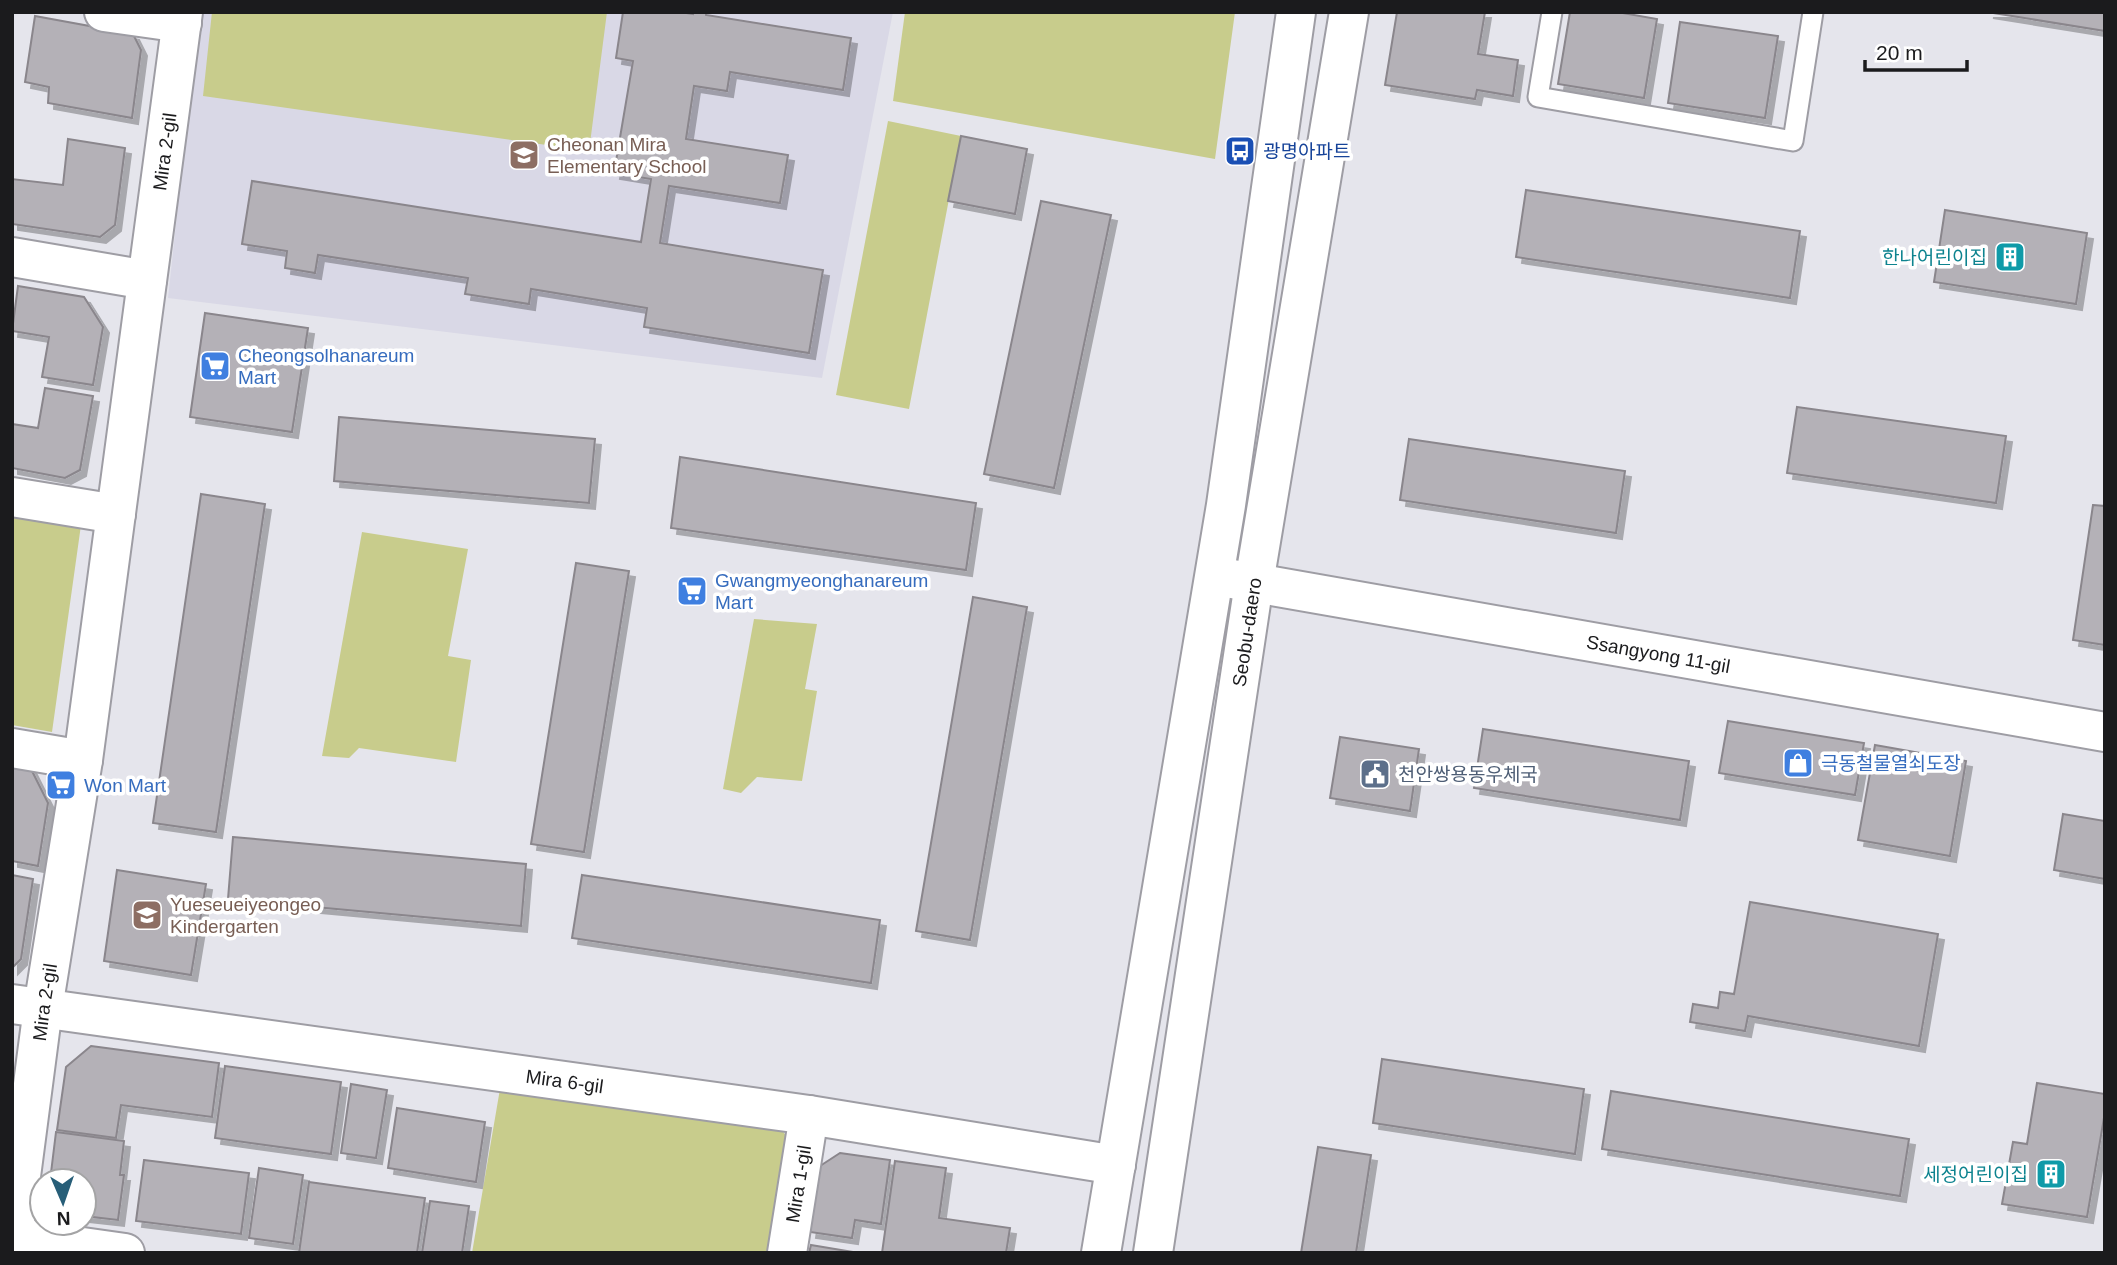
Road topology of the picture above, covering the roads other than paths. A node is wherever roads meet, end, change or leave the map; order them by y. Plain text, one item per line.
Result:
1 (104, 12) edge
2 (1296, 12) edge
3 (1349, 12) edge
4 (1552, 12) edge
5 (1813, 12) edge
6 (183, 17) edge
7 (12, 257) edge
8 (147, 280) junction
9 (12, 497) edge
10 (116, 514) junction
11 (1214, 576) junction
12 (1254, 583) junction
13 (2105, 732) edge
14 (12, 748) edge
15 (83, 760) junction
16 (28, 1006) edge
17 (809, 1115) junction
18 (1116, 1165) junction
19 (13, 1240) edge
20 (125, 1253) edge
21 (787, 1253) edge
22 (1101, 1253) edge
23 (1153, 1253) edge

1 - 6 street, Mira 2-gil
2 - 11 street
3 - 12 street, Seobu-daero
4 - 5 lane
6 - 8 street, Mira 2-gil
7 - 8 street
8 - 10 street, Mira 2-gil
9 - 10 street
10 - 15 street, Mira 2-gil
11 - 12 street, Ssangyong 11-gil
11 - 18 street
12 - 13 street, Ssangyong 11-gil
12 - 23 street, Seobu-daero
14 - 15 street
15 - 16 street, Mira 2-gil
16 - 17 street, Mira 6-gil
16 - 19 street, Mira 2-gil
17 - 18 street, Mira 6-gil
17 - 21 street, Mira 1-gil
18 - 22 street
19 - 20 street

